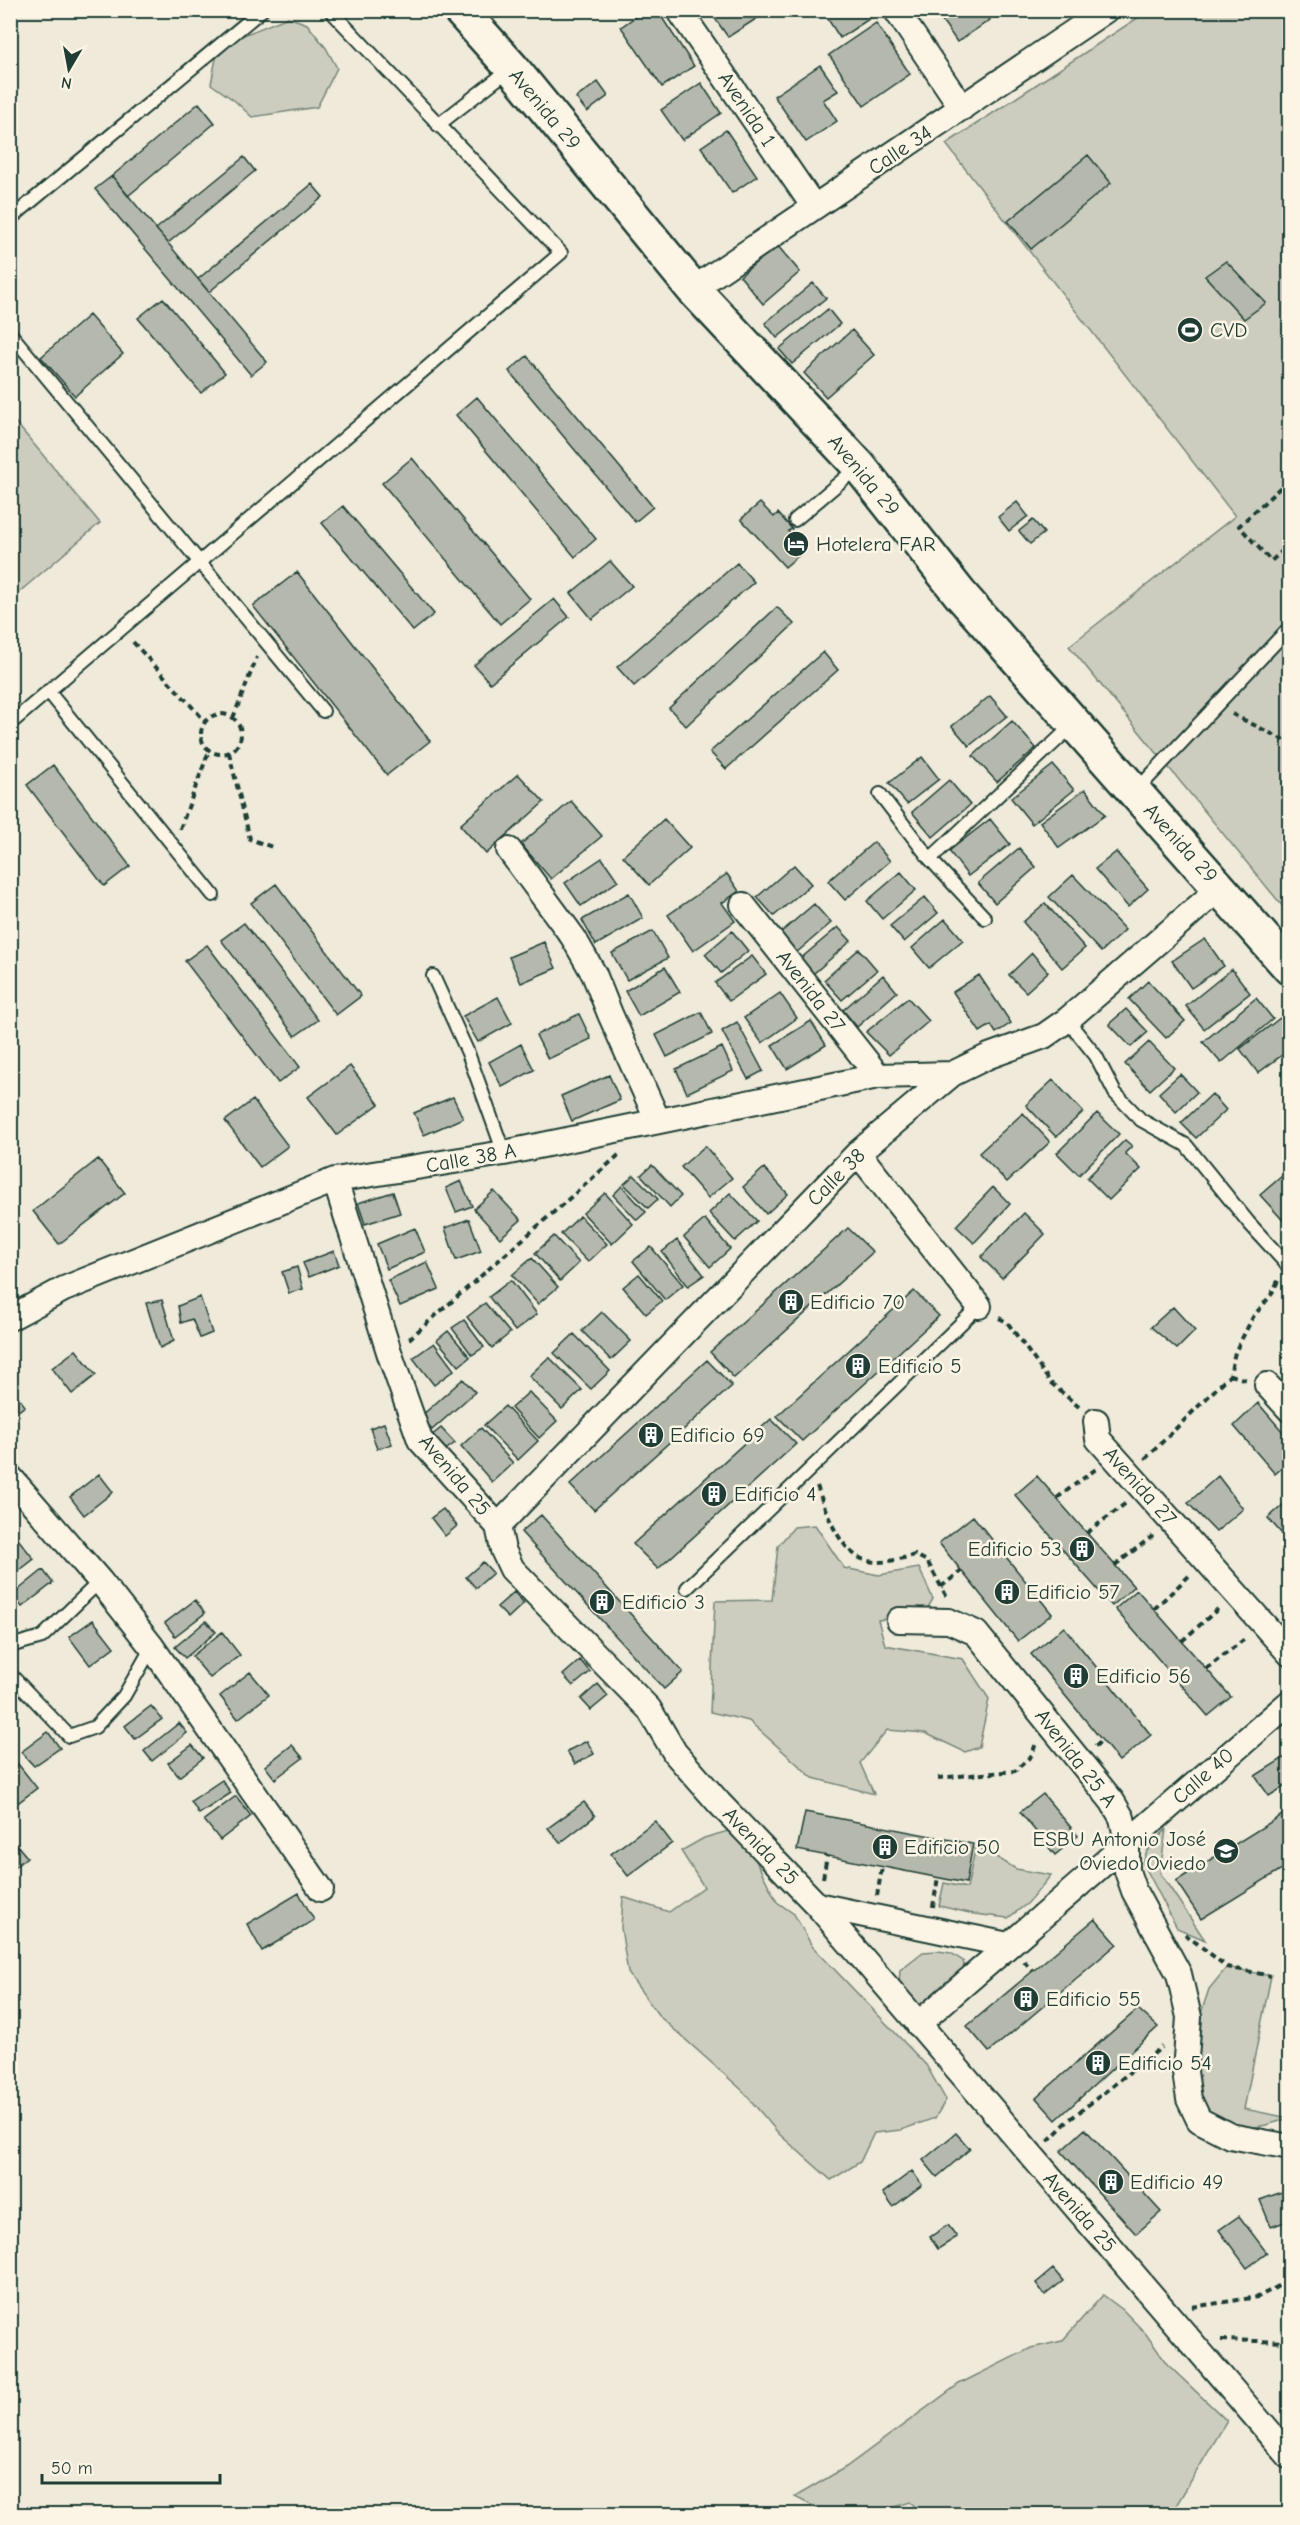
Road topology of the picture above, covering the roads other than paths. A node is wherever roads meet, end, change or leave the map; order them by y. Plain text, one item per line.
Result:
1 (262, 10) edge
2 (330, 10) edge
3 (460, 10) edge
4 (680, 10) edge
5 (896, 10) edge
6 (1106, 10) edge
7 (512, 68) junction
8 (962, 108) junction
9 (438, 125) junction
10 (814, 207) junction
11 (10, 219) edge
12 (693, 289) junction
13 (10, 333) edge
14 (859, 466) junction
15 (795, 520) dead end
16 (200, 561) junction
17 (1290, 627) edge
18 (48, 691) junction
19 (323, 711) dead end
20 (10, 724) edge
21 (1074, 724) junction
22 (1135, 792) junction
23 (880, 794) dead end
24 (509, 850) dead end
25 (930, 859) junction
26 (1220, 888) junction
27 (213, 896) dead end
28 (743, 905) dead end
29 (986, 918) dead end
30 (1290, 968) edge
31 (433, 976) dead end
32 (1067, 1020) junction
33 (952, 1074) junction
34 (878, 1076) junction
35 (658, 1121) junction
36 (504, 1153) junction
37 (858, 1153) junction
38 (335, 1180) junction
39 (1288, 1266) edge
40 (980, 1306) joint
41 (10, 1318) edge
42 (1267, 1385) dead end
43 (1290, 1410) edge
44 (1096, 1421) road end
45 (10, 1477) edge
46 (498, 1526) junction
47 (100, 1581) junction
48 (687, 1588) dead end
49 (899, 1620) dead end
50 (10, 1647) edge
51 (152, 1647) junction
52 (1290, 1654) edge
53 (10, 1674) edge
54 (1290, 1702) edge
55 (1127, 1842) junction
56 (321, 1889) dead end
57 (817, 1905) junction
58 (1008, 1945) junction
59 (918, 2024) junction
60 (1290, 2147) edge
61 (1290, 2457) edge

1 - 11 lane
2 - 9 lane
3 - 7 main road, Avenida 29
4 - 10 street, Avenida 1
5 - 8 street
6 - 8 street, Calle 34
7 - 9 lane
7 - 12 main road, Avenida 29
8 - 10 street, Calle 34
9 - 16 lane
10 - 12 street, Calle 34
12 - 14 main road, Avenida 29
13 - 16 lane
14 - 15 lane
14 - 21 main road, Avenida 29
16 - 18 lane
16 - 19 lane
17 - 22 lane
18 - 20 lane
18 - 27 lane
21 - 22 main road, Avenida 29
21 - 25 lane
22 - 26 main road, Avenida 29
23 - 25 lane
24 - 35 street
25 - 29 lane
26 - 30 main road, Avenida 29
26 - 32 street, Calle 38
28 - 34 street, Avenida 27
31 - 36 lane
32 - 33 street, Calle 38
32 - 39 lane
33 - 34 street, Calle 38 A
33 - 37 street, Calle 38
34 - 35 street, Calle 38 A
35 - 36 street, Calle 38 A
36 - 38 street, Calle 38 A
37 - 40 street
37 - 46 street, Calle 38
38 - 41 street, Calle 38 A
38 - 46 street, Avenida 25
40 - 48 lane
42 - 43 street
44 - 52 street, Avenida 27
45 - 47 street
46 - 57 street, Avenida 25
47 - 50 lane
47 - 51 street
49 - 55 street, Avenida 25 A
51 - 53 lane
51 - 56 street
54 - 55 street, Calle 40
55 - 58 street, Calle 40
55 - 60 street, Avenida 25 A
57 - 58 street
57 - 59 street, Avenida 25
58 - 59 street, Calle 40
59 - 61 street, Avenida 25

